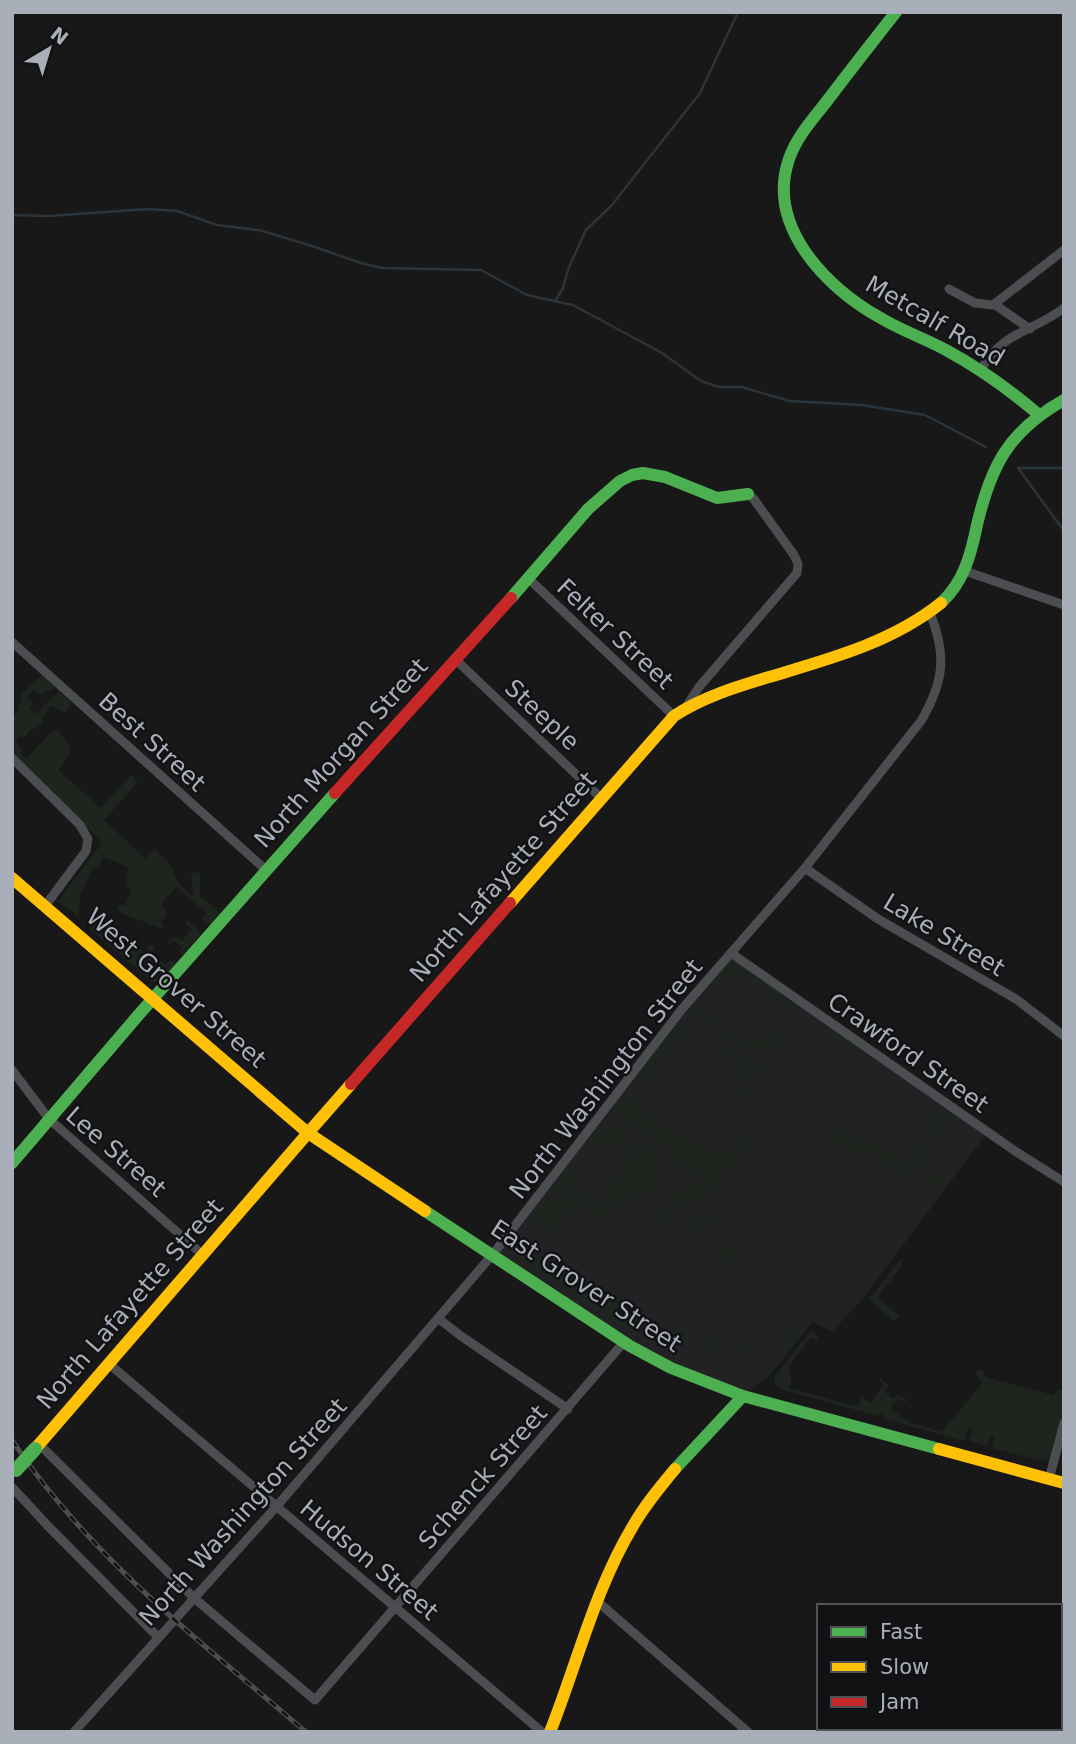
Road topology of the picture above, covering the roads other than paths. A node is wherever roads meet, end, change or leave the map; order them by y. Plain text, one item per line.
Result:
1 (895, 12) edge
2 (1064, 250) edge
3 (949, 289) dead end
4 (994, 304) junction
5 (1064, 308) edge
6 (1030, 329) junction
7 (980, 371) junction
8 (1064, 400) edge
9 (1038, 414) junction
10 (748, 494) joint
11 (965, 571) junction
12 (529, 579) junction
13 (1064, 605) edge
14 (930, 613) junction
15 (12, 642) edge
16 (456, 660) junction
17 (680, 712) junction
18 (12, 758) edge
19 (601, 798) junction
20 (804, 868) junction
21 (266, 870) junction
22 (12, 877) edge
23 (45, 906) junction
24 (731, 953) junction
25 (153, 999) junction
26 (1064, 1036) edge
27 (12, 1070) edge
28 (49, 1119) junction
29 (309, 1133) junction
30 (12, 1163) edge
31 (1064, 1182) edge
32 (494, 1254) junction
33 (203, 1255) junction
34 (439, 1319) junction
35 (624, 1342) junction
36 (108, 1363) junction
37 (744, 1395) junction
38 (568, 1409) junction
39 (1064, 1423) edge
40 (37, 1447) junction
41 (14, 1473) edge
42 (1057, 1481) edge
43 (12, 1487) edge
44 (276, 1507) junction
45 (194, 1598) junction
46 (598, 1602) junction
47 (395, 1607) junction
48 (158, 1637) junction
49 (74, 1732) edge
50 (542, 1732) edge
51 (550, 1732) edge
52 (748, 1732) edge

1 - 7 street, Metcalf Road
2 - 4 street
3 - 4 street
4 - 6 street
5 - 6 street
6 - 7 street
7 - 9 street, Metcalf Road
8 - 9 street, North Lafayette Street
9 - 11 street, North Lafayette Street
10 - 12 street, North Morgan Street
10 - 17 street
11 - 13 street
11 - 14 street, North Lafayette Street
12 - 16 street, North Morgan Street
12 - 17 street, Felter Street
14 - 17 street, North Lafayette Street
14 - 20 street, North Washington Street
15 - 21 street, Best Street
16 - 19 street, Steeple
16 - 21 street, North Morgan Street
17 - 19 street, North Lafayette Street
18 - 23 street
19 - 29 street, North Lafayette Street
20 - 24 street, North Washington Street
20 - 26 street, Lake Street
21 - 25 street, North Morgan Street
22 - 23 street, West Grover Street
23 - 25 street, West Grover Street
24 - 31 street, Crawford Street
24 - 32 street, North Washington Street
25 - 28 street, North Morgan Street
25 - 29 street, West Grover Street
27 - 28 street, Lee Street
28 - 30 street, North Morgan Street
28 - 33 street, Lee Street
29 - 32 street, East Grover Street
29 - 33 street, North Lafayette Street
32 - 34 street, North Washington Street
32 - 35 street, East Grover Street
33 - 36 street, North Lafayette Street
34 - 38 street
34 - 44 street, North Washington Street
35 - 37 street, East Grover Street
35 - 38 street, Schenck Street
36 - 40 street, North Lafayette Street
36 - 44 street, Hudson Street
37 - 42 street, East Grover Street
37 - 46 street
38 - 47 street, Schenck Street
39 - 42 street
40 - 41 street, North Lafayette Street, bridge
40 - 45 street
43 - 48 street
44 - 45 street, North Washington Street
44 - 47 street, Hudson Street
45 - 47 street, Schenck Street
45 - 48 street, North Washington Street
46 - 51 street
46 - 52 street
47 - 50 street, Hudson Street
48 - 49 street, North Washington Street

